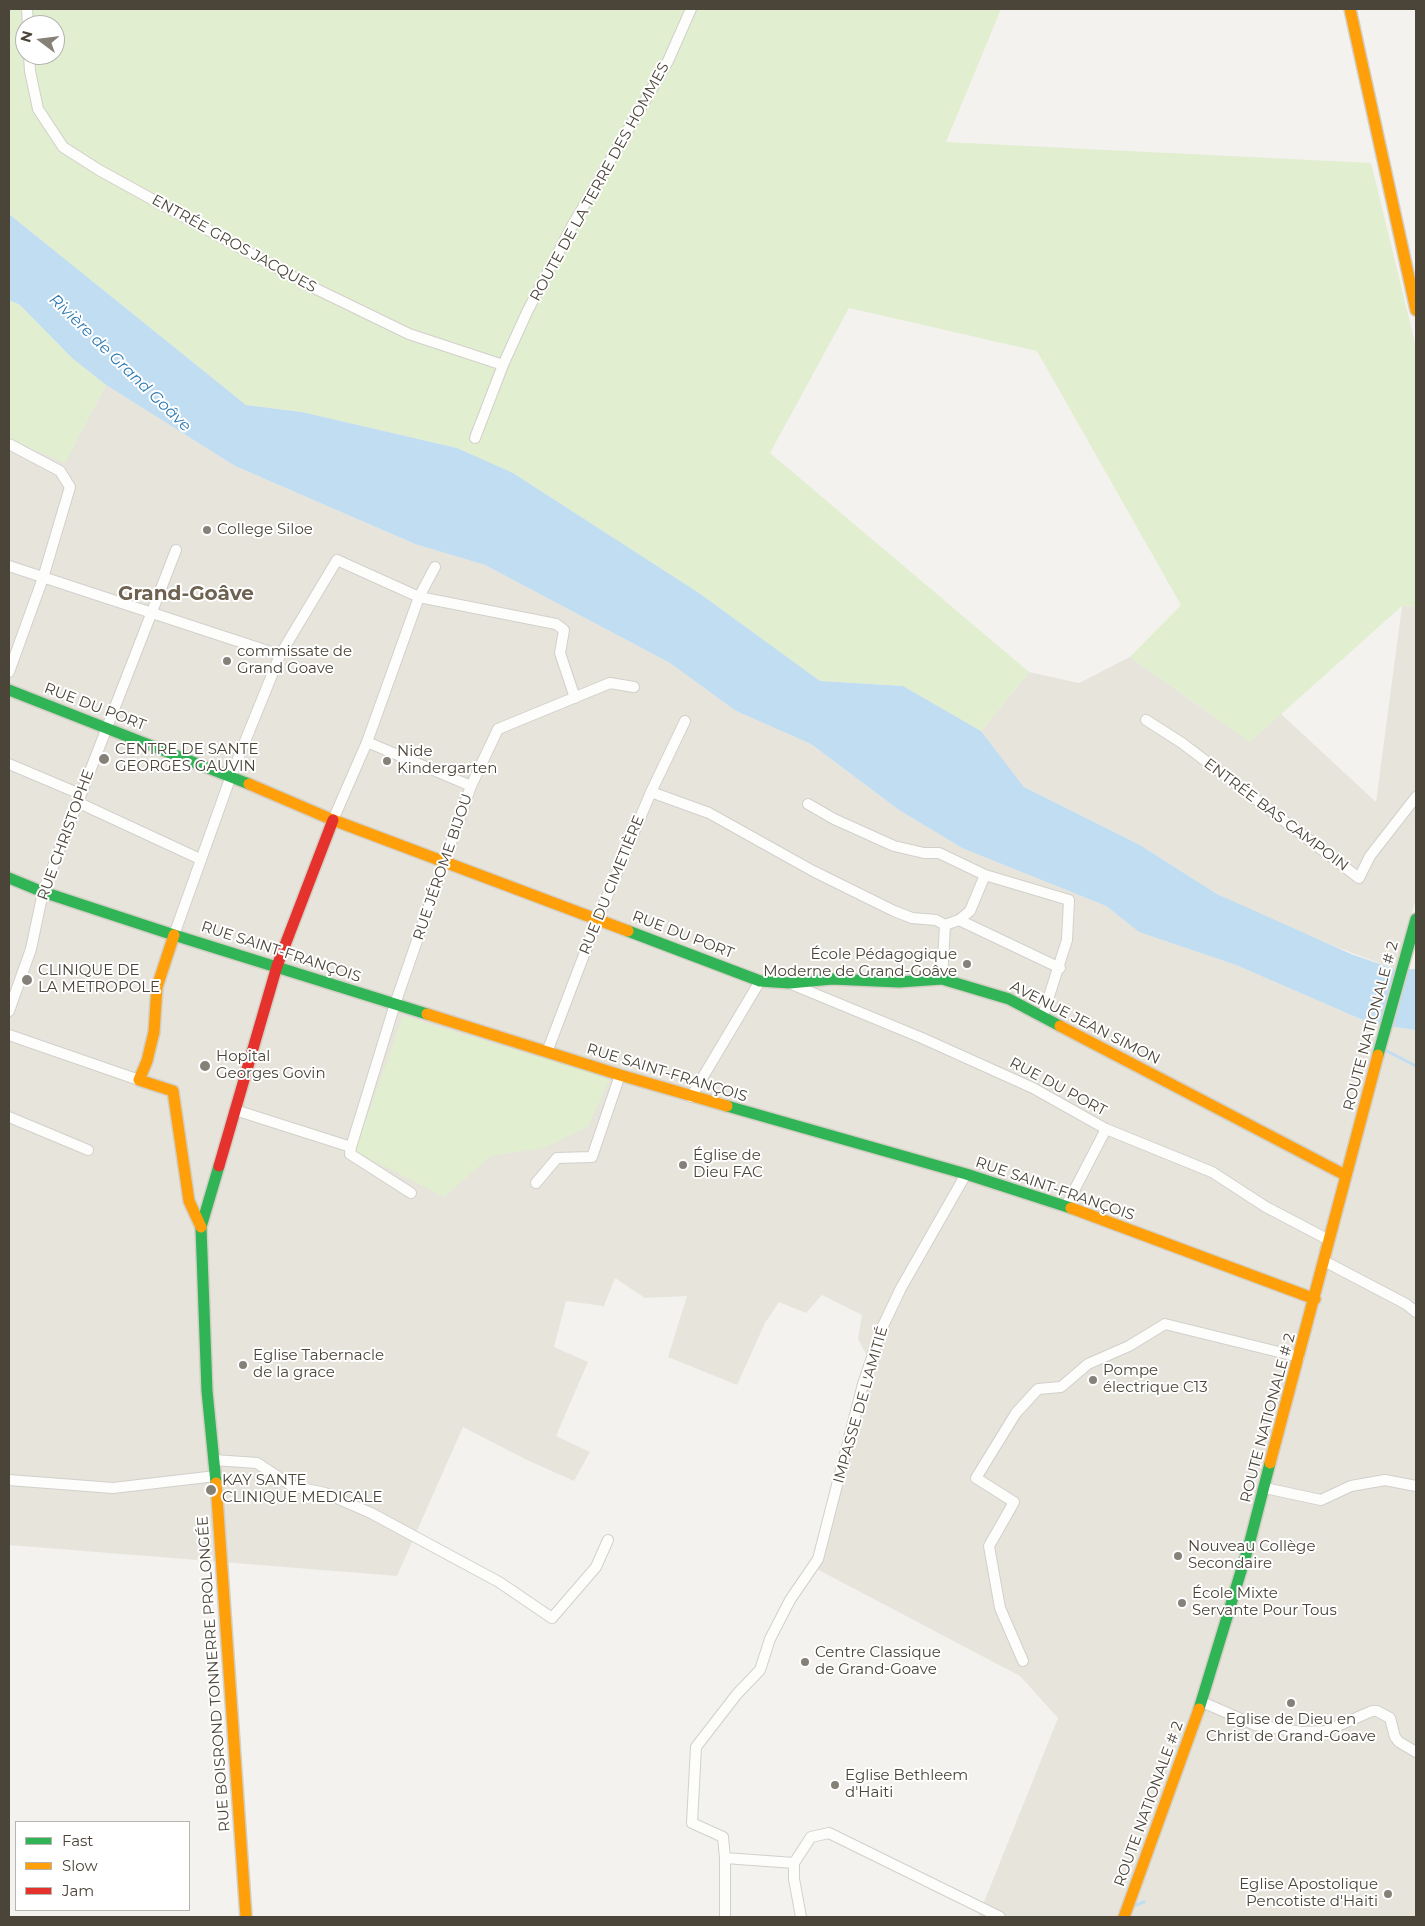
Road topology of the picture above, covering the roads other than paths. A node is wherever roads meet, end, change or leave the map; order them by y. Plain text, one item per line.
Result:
1 (691, 9) edge
2 (1350, 9) edge
3 (30, 65) edge
4 (1416, 310) edge
5 (503, 365) junction
6 (475, 438) dead end
7 (9, 444) edge
8 (176, 550) dead end
9 (9, 566) edge
10 (435, 567) dead end
11 (43, 578) junction
12 (419, 597) junction
13 (151, 614) junction
14 (280, 656) junction
15 (9, 672) edge
16 (634, 687) dead end
17 (9, 690) edge
18 (575, 698) junction
19 (1146, 720) dead end
20 (685, 722) dead end
21 (107, 727) junction
22 (367, 742) junction
23 (9, 764) edge
24 (231, 776) junction
25 (471, 786) junction
26 (651, 792) junction
27 (79, 798) junction
28 (1416, 798) edge
29 (808, 804) dead end
30 (333, 820) junction
31 (200, 859) junction
32 (444, 860) junction
33 (985, 875) junction
34 (9, 878) edge
35 (43, 892) junction
36 (598, 918) junction
37 (1416, 919) edge
38 (959, 920) junction
39 (945, 925) junction
40 (174, 934) junction
41 (277, 966) junction
42 (1060, 968) junction
43 (942, 979) junction
44 (760, 981) junction
45 (790, 983) junction
46 (395, 1004) junction
47 (9, 1011) edge
48 (1043, 1015) junction
49 (9, 1035) edge
50 (547, 1052) junction
51 (620, 1075) junction
52 (139, 1080) junction
53 (690, 1097) junction
54 (234, 1110) junction
55 (9, 1117) edge
56 (1106, 1129) junction
57 (351, 1146) junction
58 (88, 1150) dead end
59 (966, 1174) junction
60 (1346, 1175) junction
61 (536, 1182) dead end
62 (410, 1193) dead end
63 (1066, 1206) junction
64 (201, 1226) junction
65 (1329, 1240) junction
66 (1324, 1261) junction
67 (1315, 1299) junction
68 (1416, 1312) edge
69 (1299, 1357) junction
70 (214, 1460) junction
71 (216, 1476) junction
72 (9, 1480) edge
73 (1416, 1486) edge
74 (1265, 1488) junction
75 (608, 1540) dead end
76 (1023, 1661) dead end
77 (1202, 1702) junction
78 (1416, 1752) edge
79 (726, 1858) junction
80 (794, 1863) junction
81 (246, 1917) edge
82 (725, 1917) edge
83 (801, 1917) edge
84 (1000, 1917) edge
85 (1124, 1917) edge

1 - 5 street, ROUTE DE LA TERRE DES HOMMES
2 - 4 street
3 - 5 street, ENTRÉE GROS JACQUES
5 - 6 street, ROUTE DE LA TERRE DES HOMMES
7 - 11 street
8 - 13 street, RUE CHRISTOPHE
9 - 11 street
10 - 12 street
11 - 13 street
11 - 15 street
12 - 14 street
12 - 18 street
12 - 22 street
13 - 14 street
13 - 21 street, RUE CHRISTOPHE
14 - 24 street
16 - 18 street, RUE JÉROME BIJOU
17 - 21 street, RUE DU PORT
18 - 25 street, RUE JÉROME BIJOU
19 - 28 street, ENTRÉE BAS CAMPOIN
20 - 26 street, RUE DU CIMETIÈRE
21 - 24 street, RUE DU PORT
21 - 27 street, RUE CHRISTOPHE
22 - 25 street
22 - 30 street
23 - 27 street
24 - 30 street, RUE DU PORT
24 - 31 street
25 - 32 street, RUE JÉROME BIJOU
26 - 36 street, RUE DU CIMETIÈRE
26 - 39 street
27 - 31 street
27 - 35 street, RUE CHRISTOPHE
29 - 33 street
30 - 32 street, RUE DU PORT
30 - 41 street, RUE BOISROND TONNERRE PROLONGÉE
31 - 40 street
32 - 36 street, RUE DU PORT
32 - 46 street, RUE JÉROME BIJOU
33 - 38 street
33 - 42 street
34 - 35 street, RUE SAINT-FRANÇOIS
35 - 40 street, RUE SAINT-FRANÇOIS
35 - 47 street, RUE CHRISTOPHE
36 - 44 street, RUE DU PORT
36 - 50 street, RUE DU CIMETIÈRE
37 - 60 street, ROUTE NATIONALE # 2
38 - 39 street
38 - 42 street
39 - 43 street
40 - 41 street, RUE SAINT-FRANÇOIS
40 - 52 street
41 - 46 street, RUE SAINT-FRANÇOIS
41 - 54 street, RUE BOISROND TONNERRE PROLONGÉE
42 - 48 street
43 - 45 street, AVENUE JEAN SIMON
43 - 48 street, AVENUE JEAN SIMON
44 - 45 street, RUE DU PORT
44 - 53 street
45 - 56 street, RUE DU PORT
46 - 50 street, RUE SAINT-FRANÇOIS
46 - 57 street, RUE JÉROME BIJOU
48 - 60 street, AVENUE JEAN SIMON
49 - 52 street
50 - 51 street, RUE SAINT-FRANÇOIS
51 - 53 street, RUE SAINT-FRANÇOIS
51 - 61 street
52 - 64 street
53 - 59 street, RUE SAINT-FRANÇOIS
54 - 57 street
54 - 64 street, RUE BOISROND TONNERRE PROLONGÉE
55 - 58 street
56 - 63 street
56 - 65 street, RUE DU PORT
57 - 62 street
59 - 63 street, RUE SAINT-FRANÇOIS
59 - 79 street, IMPASSE DE L'AMITIÉ
60 - 65 street, ROUTE NATIONALE # 2
63 - 67 street, RUE SAINT-FRANÇOIS
64 - 70 street, RUE BOISROND TONNERRE PROLONGÉE
65 - 66 street, ROUTE NATIONALE # 2
66 - 67 street, ROUTE NATIONALE # 2
66 - 68 street
67 - 69 street, ROUTE NATIONALE # 2
69 - 74 street, ROUTE NATIONALE # 2
69 - 76 street
70 - 71 street, RUE BOISROND TONNERRE PROLONGÉE
70 - 75 street
71 - 72 street
71 - 81 street, RUE BOISROND TONNERRE PROLONGÉE
73 - 74 street
74 - 77 street, ROUTE NATIONALE # 2
77 - 78 street
77 - 85 street, ROUTE NATIONALE # 2
79 - 80 street
79 - 82 street
80 - 83 street
80 - 84 street

